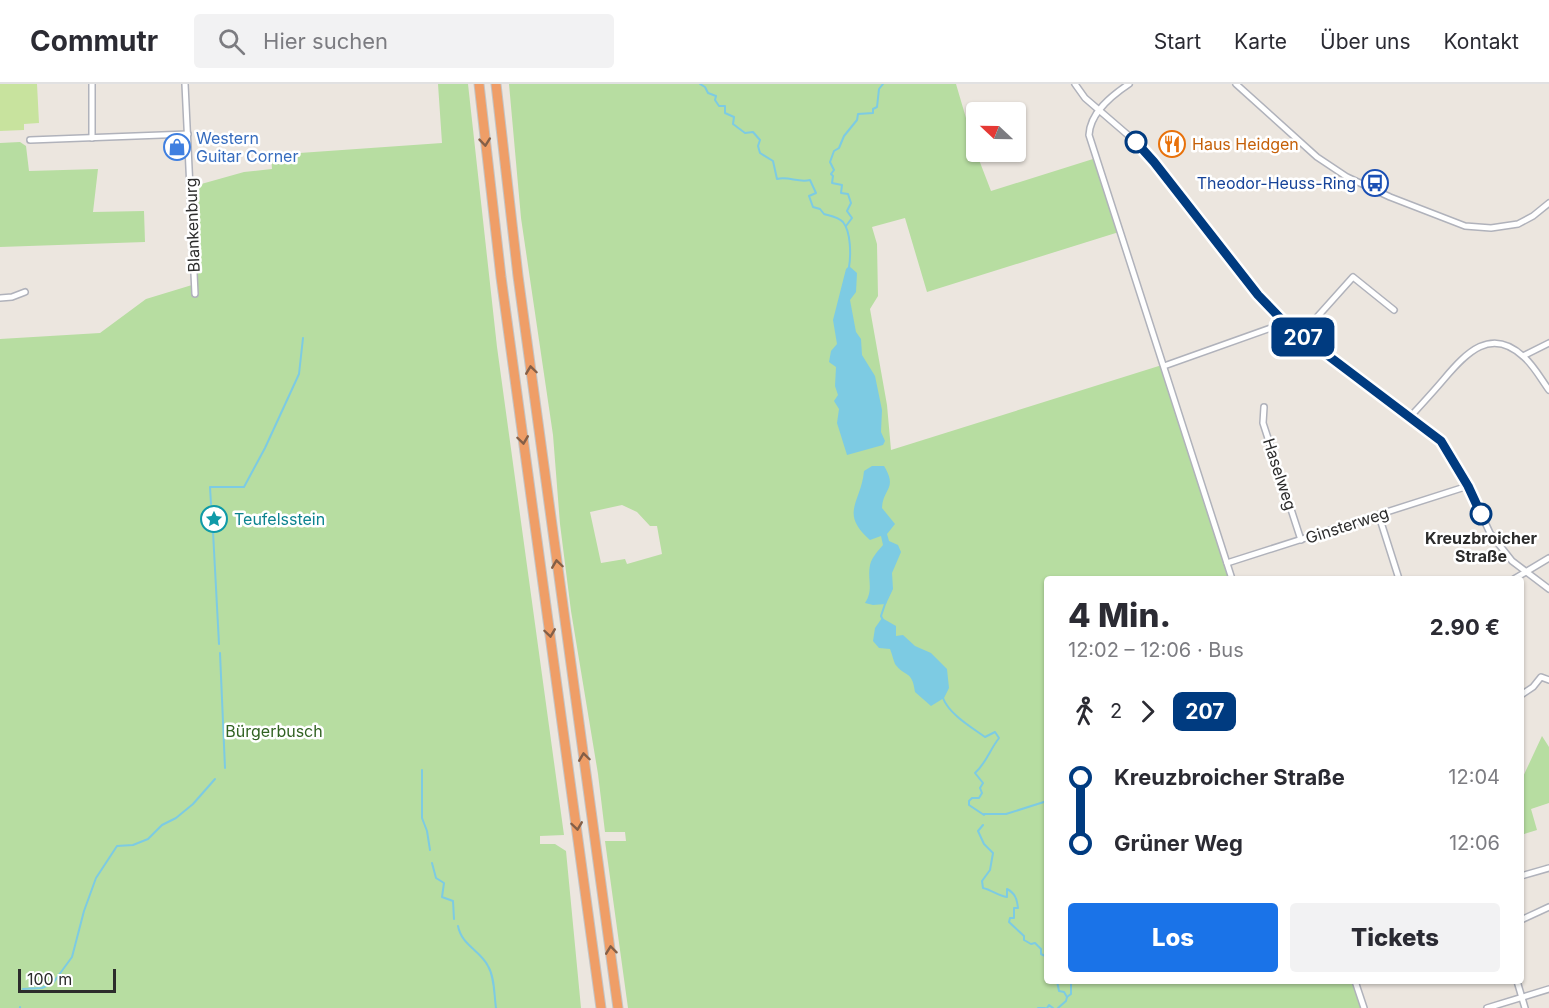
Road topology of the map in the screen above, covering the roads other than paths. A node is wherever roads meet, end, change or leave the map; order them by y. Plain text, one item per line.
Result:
1 (92, 84) edge
2 (185, 84) edge
3 (479, 84) edge
4 (496, 84) edge
5 (1075, 84) edge
6 (1128, 84) edge
7 (1236, 84) edge
8 (1099, 111) junction
9 (188, 134) junction
10 (92, 138) junction
11 (30, 140) dead end
12 (1549, 203) edge
13 (25, 292) dead end
14 (195, 294) dead end
15 (0, 298) edge
16 (1394, 310) dead end
17 (1285, 323) junction
18 (1301, 335) junction
19 (1549, 343) edge
20 (1523, 356) junction
21 (1164, 366) junction
22 (1549, 390) edge
23 (1264, 407) dead end
24 (1410, 417) junction
25 (1468, 486) junction
26 (1379, 516) junction
27 (1300, 540) junction
28 (1549, 558) edge
29 (1227, 563) junction
30 (1525, 571) junction
31 (1231, 576) edge
32 (1398, 576) edge
33 (1518, 576) edge
34 (1549, 589) edge
35 (1549, 680) edge
36 (1524, 693) edge
37 (1549, 868) edge
38 (1524, 875) edge
39 (1549, 907) edge
40 (1524, 919) edge
41 (1356, 984) edge
42 (1518, 984) edge
43 (1549, 989) edge
44 (1522, 997) junction
45 (601, 1008) edge
46 (618, 1008) edge
47 (1364, 1008) edge
48 (1487, 1008) edge
49 (1525, 1008) edge

1 - 10 street
2 - 9 street, Blankenburg
3 -> 45 highway
46 -> 4 highway
5 - 8 street
6 - 8 street
7 - 12 street
8 - 17 street
8 - 21 street
9 - 10 street
9 - 14 street, Blankenburg
10 - 11 street
13 - 15 street
16 - 18 street
17 - 18 street
17 - 21 street
18 - 24 street
19 - 20 street
20 - 22 street
20 - 24 street
21 - 29 street
23 - 27 street, Haselweg
24 - 25 street
25 - 26 street, Ginsterweg
25 - 30 street
26 - 27 street, Ginsterweg
26 - 32 street
27 - 29 street, Ginsterweg
28 - 30 street
29 - 31 street
30 - 33 street
30 - 34 street
35 - 36 street
37 - 38 street
39 - 40 street
41 - 47 street
42 - 44 street
43 - 44 street
44 - 48 street
44 - 49 street

